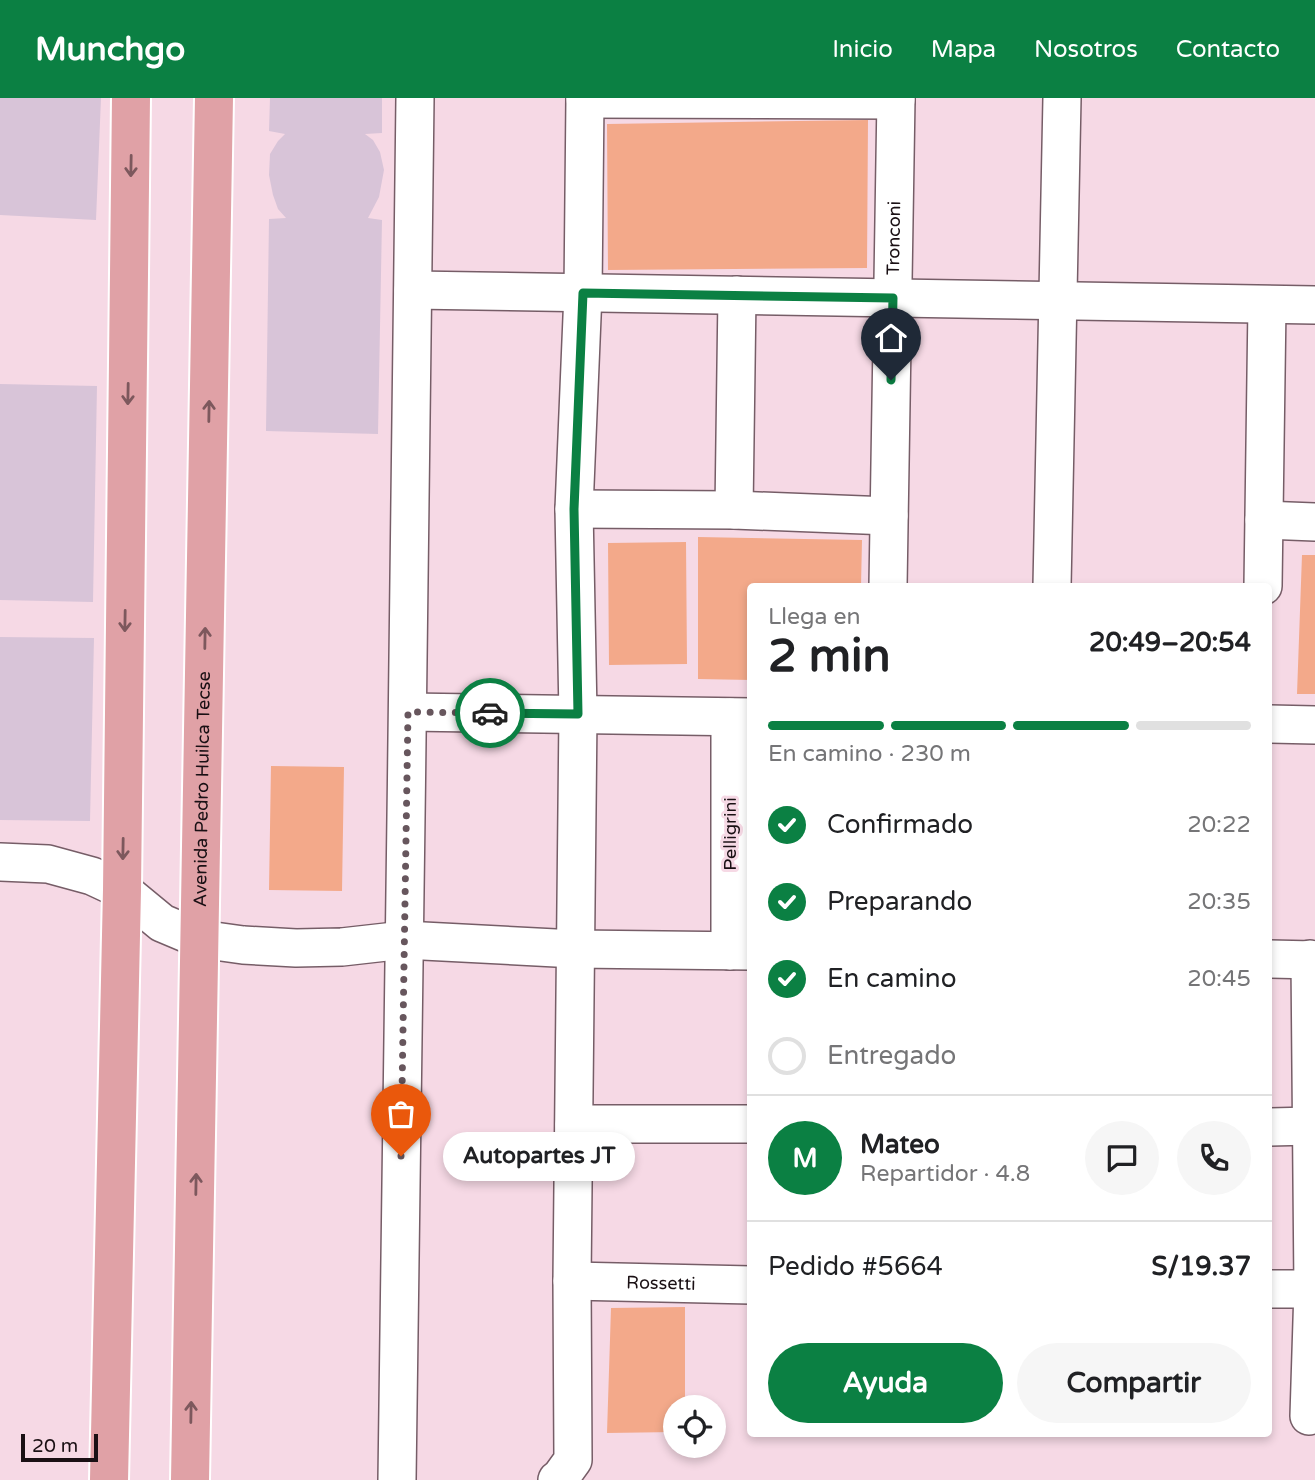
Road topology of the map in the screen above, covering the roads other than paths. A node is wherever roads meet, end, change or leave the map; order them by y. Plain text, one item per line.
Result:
1 (131, 98) edge
2 (214, 98) edge
3 (415, 98) edge
4 (1062, 98) edge
5 (585, 99) edge
6 (732, 99) edge
7 (896, 99) edge
8 (413, 290) junction
9 (583, 293) junction
10 (737, 295) junction
11 (893, 298) junction
12 (1058, 301) junction
13 (1267, 304) junction
14 (1315, 305) edge
15 (574, 509) junction
16 (734, 510) junction
17 (889, 516) junction
18 (1264, 520) junction
19 (1315, 522) edge
20 (888, 583) edge
21 (1052, 583) edge
22 (1263, 583) edge
23 (408, 712) junction
24 (578, 714) junction
25 (741, 717) edge
26 (1272, 724) edge
27 (1315, 725) edge
28 (0, 862) edge
29 (122, 890) junction
30 (200, 939) junction
31 (404, 940) junction
32 (575, 949) junction
33 (740, 951) edge
34 (1272, 959) edge
35 (1312, 959) edge
36 (574, 1124) junction
37 (747, 1124) edge
38 (1311, 1126) junction
39 (1272, 1127) edge
40 (572, 1281) junction
41 (747, 1285) edge
42 (1272, 1289) edge
43 (1313, 1289) junction
44 (1309, 1416) dead end
45 (109, 1480) edge
46 (190, 1480) edge
47 (397, 1480) edge
48 (556, 1480) edge

1 -> 29 main road
30 -> 2 main road, Avenida Pedro Huilca Tecse
3 - 8 street
4 - 12 street
5 - 6 street
5 - 9 street
6 - 7 street
7 - 11 street, Tronconi
8 - 9 street
8 - 23 street
9 - 10 street
9 - 15 street
10 - 11 street
10 - 16 street
11 - 12 street
11 - 17 street, Tronconi
12 - 13 street
12 - 21 street
13 - 14 street
13 - 18 street
15 - 16 street
15 - 24 street
16 - 17 street
17 - 20 street, Tronconi
18 - 19 street
18 - 22 street
23 - 24 street
23 - 31 street
24 - 25 street
24 - 32 street
25 - 33 street, Pelligrini
26 - 27 street
28 - 29 street
29 - 30 street
29 - 45 main road
30 - 31 street
46 -> 30 main road, Avenida Pedro Huilca Tecse
31 - 32 street
31 - 47 street
32 - 33 street
32 - 36 street
34 - 35 street
35 - 38 street
36 - 37 street
36 - 40 street
38 - 39 street
38 - 43 street
40 - 41 street, Rossetti
40 - 48 street
42 - 43 street
43 - 44 street

